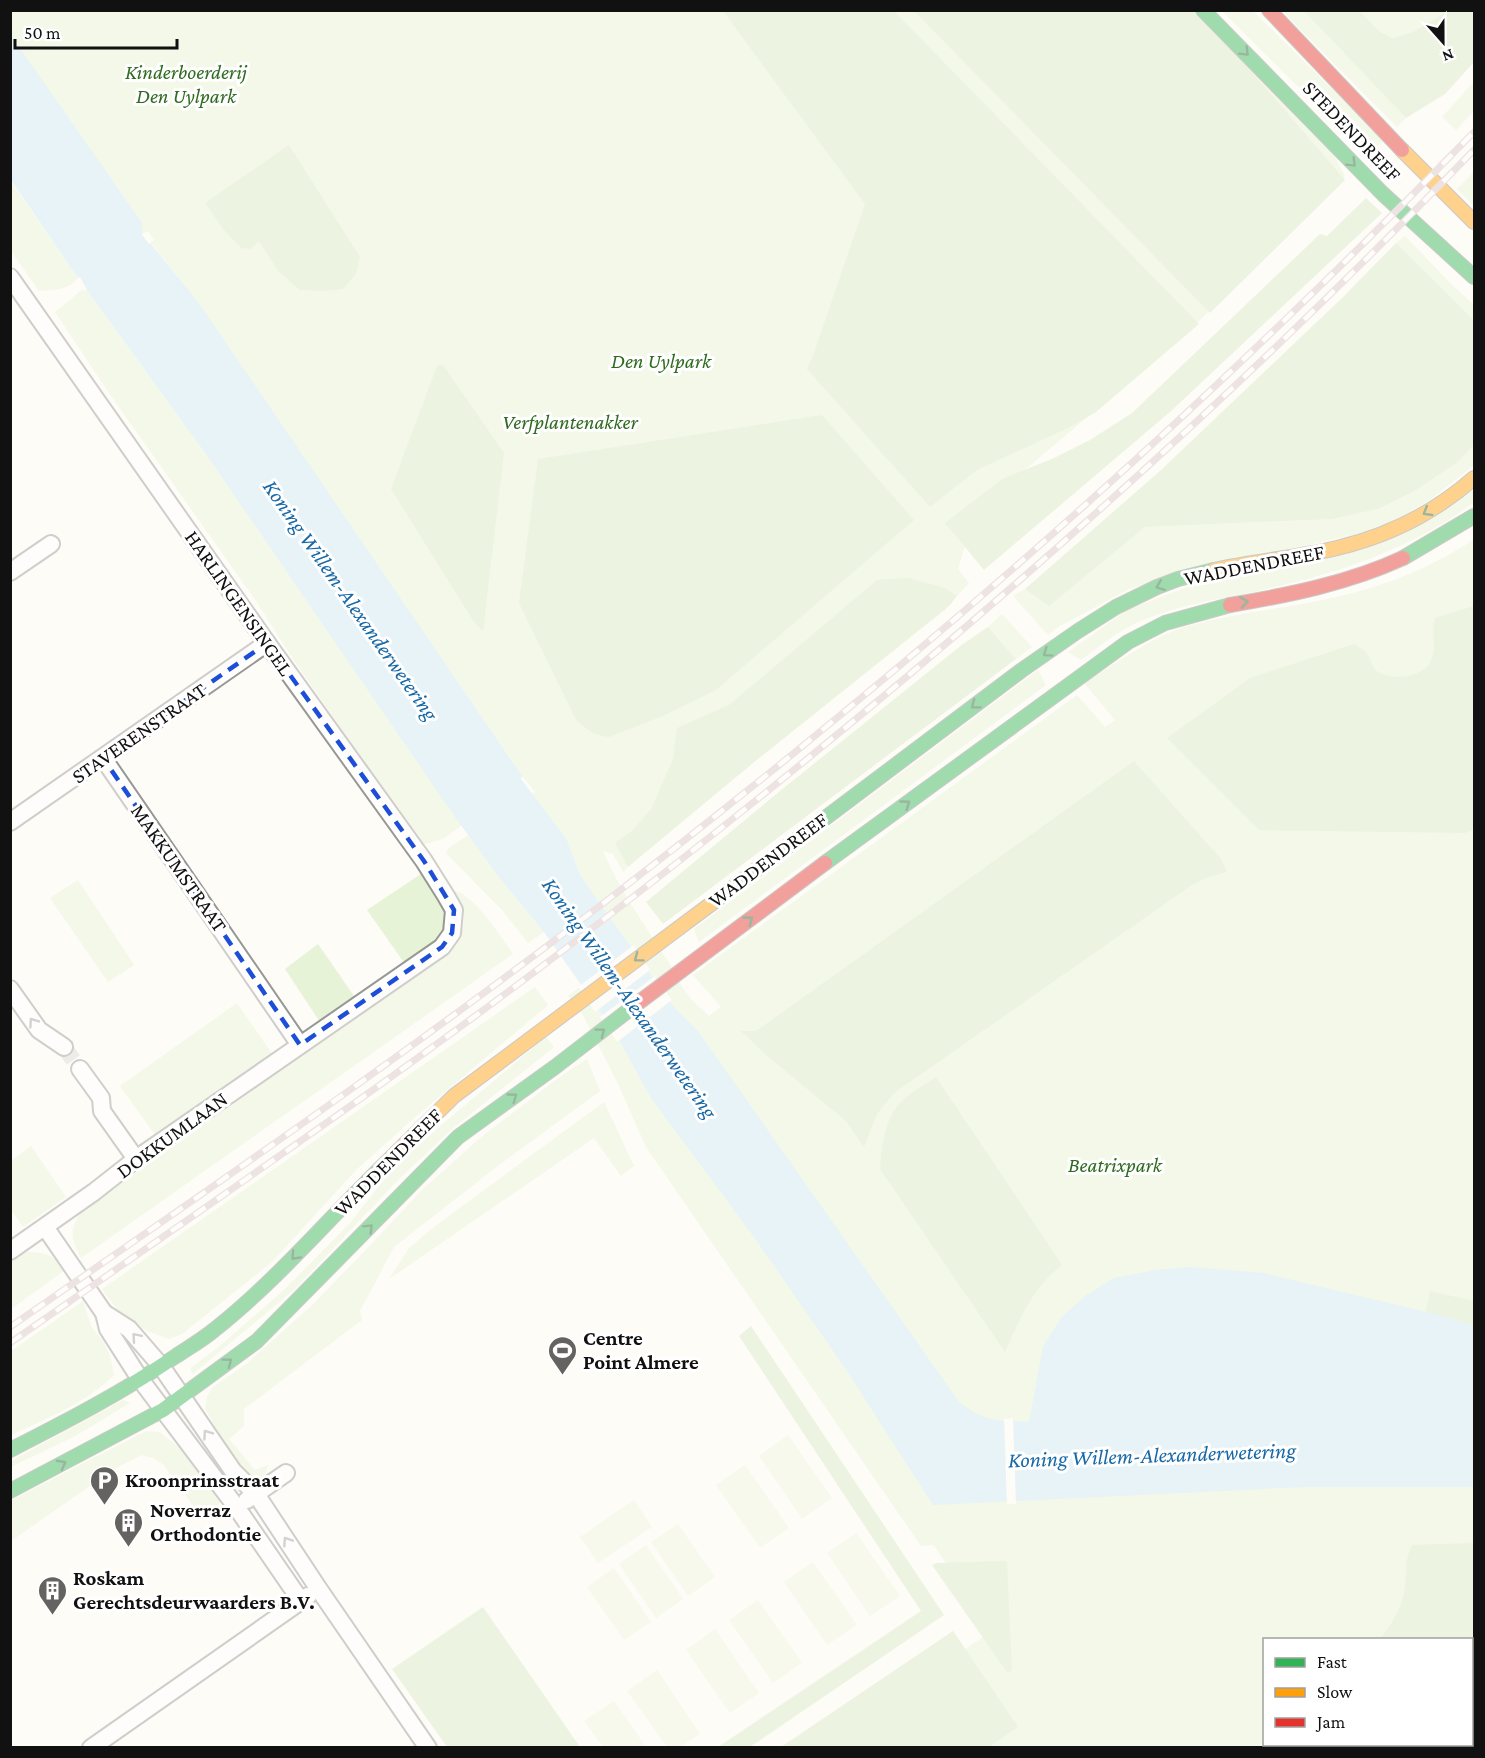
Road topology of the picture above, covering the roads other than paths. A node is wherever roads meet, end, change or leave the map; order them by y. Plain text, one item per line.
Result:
1 (1203, 10) edge
2 (1269, 10) edge
3 (1474, 222) edge
4 (10, 277) edge
5 (1474, 277) edge
6 (1474, 478) edge
7 (1474, 516) edge
8 (51, 544) dead end
9 (10, 572) edge
10 (267, 643) junction
11 (103, 758) junction
12 (10, 822) edge
13 (452, 933) joint
14 (10, 989) edge
15 (300, 1045) junction
16 (64, 1047) tunnel mouth
17 (80, 1069) tunnel mouth
18 (136, 1160) junction
19 (45, 1227) junction
20 (10, 1251) edge
21 (104, 1313) junction
22 (161, 1366) junction
23 (140, 1378) junction
24 (181, 1397) junction
25 (163, 1410) junction
26 (10, 1450) edge
27 (286, 1473) dead end
28 (10, 1491) edge
29 (256, 1494) junction
30 (237, 1508) junction
31 (318, 1588) junction
32 (301, 1601) junction
33 (91, 1748) edge
34 (428, 1748) edge

1 -> 5 main road, STEDENDREEF
2 - 3 main road, STEDENDREEF
4 - 10 street, HARLINGENSINGEL
6 -> 22 main road, WADDENDREEF
24 -> 7 main road, WADDENDREEF
8 - 9 street
10 - 11 street, STAVERENSTRAAT
10 - 13 street, HARLINGENSINGEL
11 - 12 street, STAVERENSTRAAT
11 - 15 street, MAKKUMSTRAAT
13 - 15 street, DOKKUMLAAN
16 -> 14 street
15 - 18 street, DOKKUMLAAN
17 - 18 street
18 - 19 street, DOKKUMLAAN
19 - 20 street, DOKKUMLAAN
19 - 21 street
22 -> 21 street
21 - 23 street
22 - 23 main road, WADDENDREEF
22 - 24 street
23 - 25 street
23 - 26 main road, WADDENDREEF
24 - 25 main road, WADDENDREEF
29 -> 24 street
28 -> 25 main road, WADDENDREEF
25 - 30 street
27 - 29 street
29 - 30 street
31 -> 29 street
30 - 32 street
31 - 32 street
31 - 34 street
32 - 33 street

